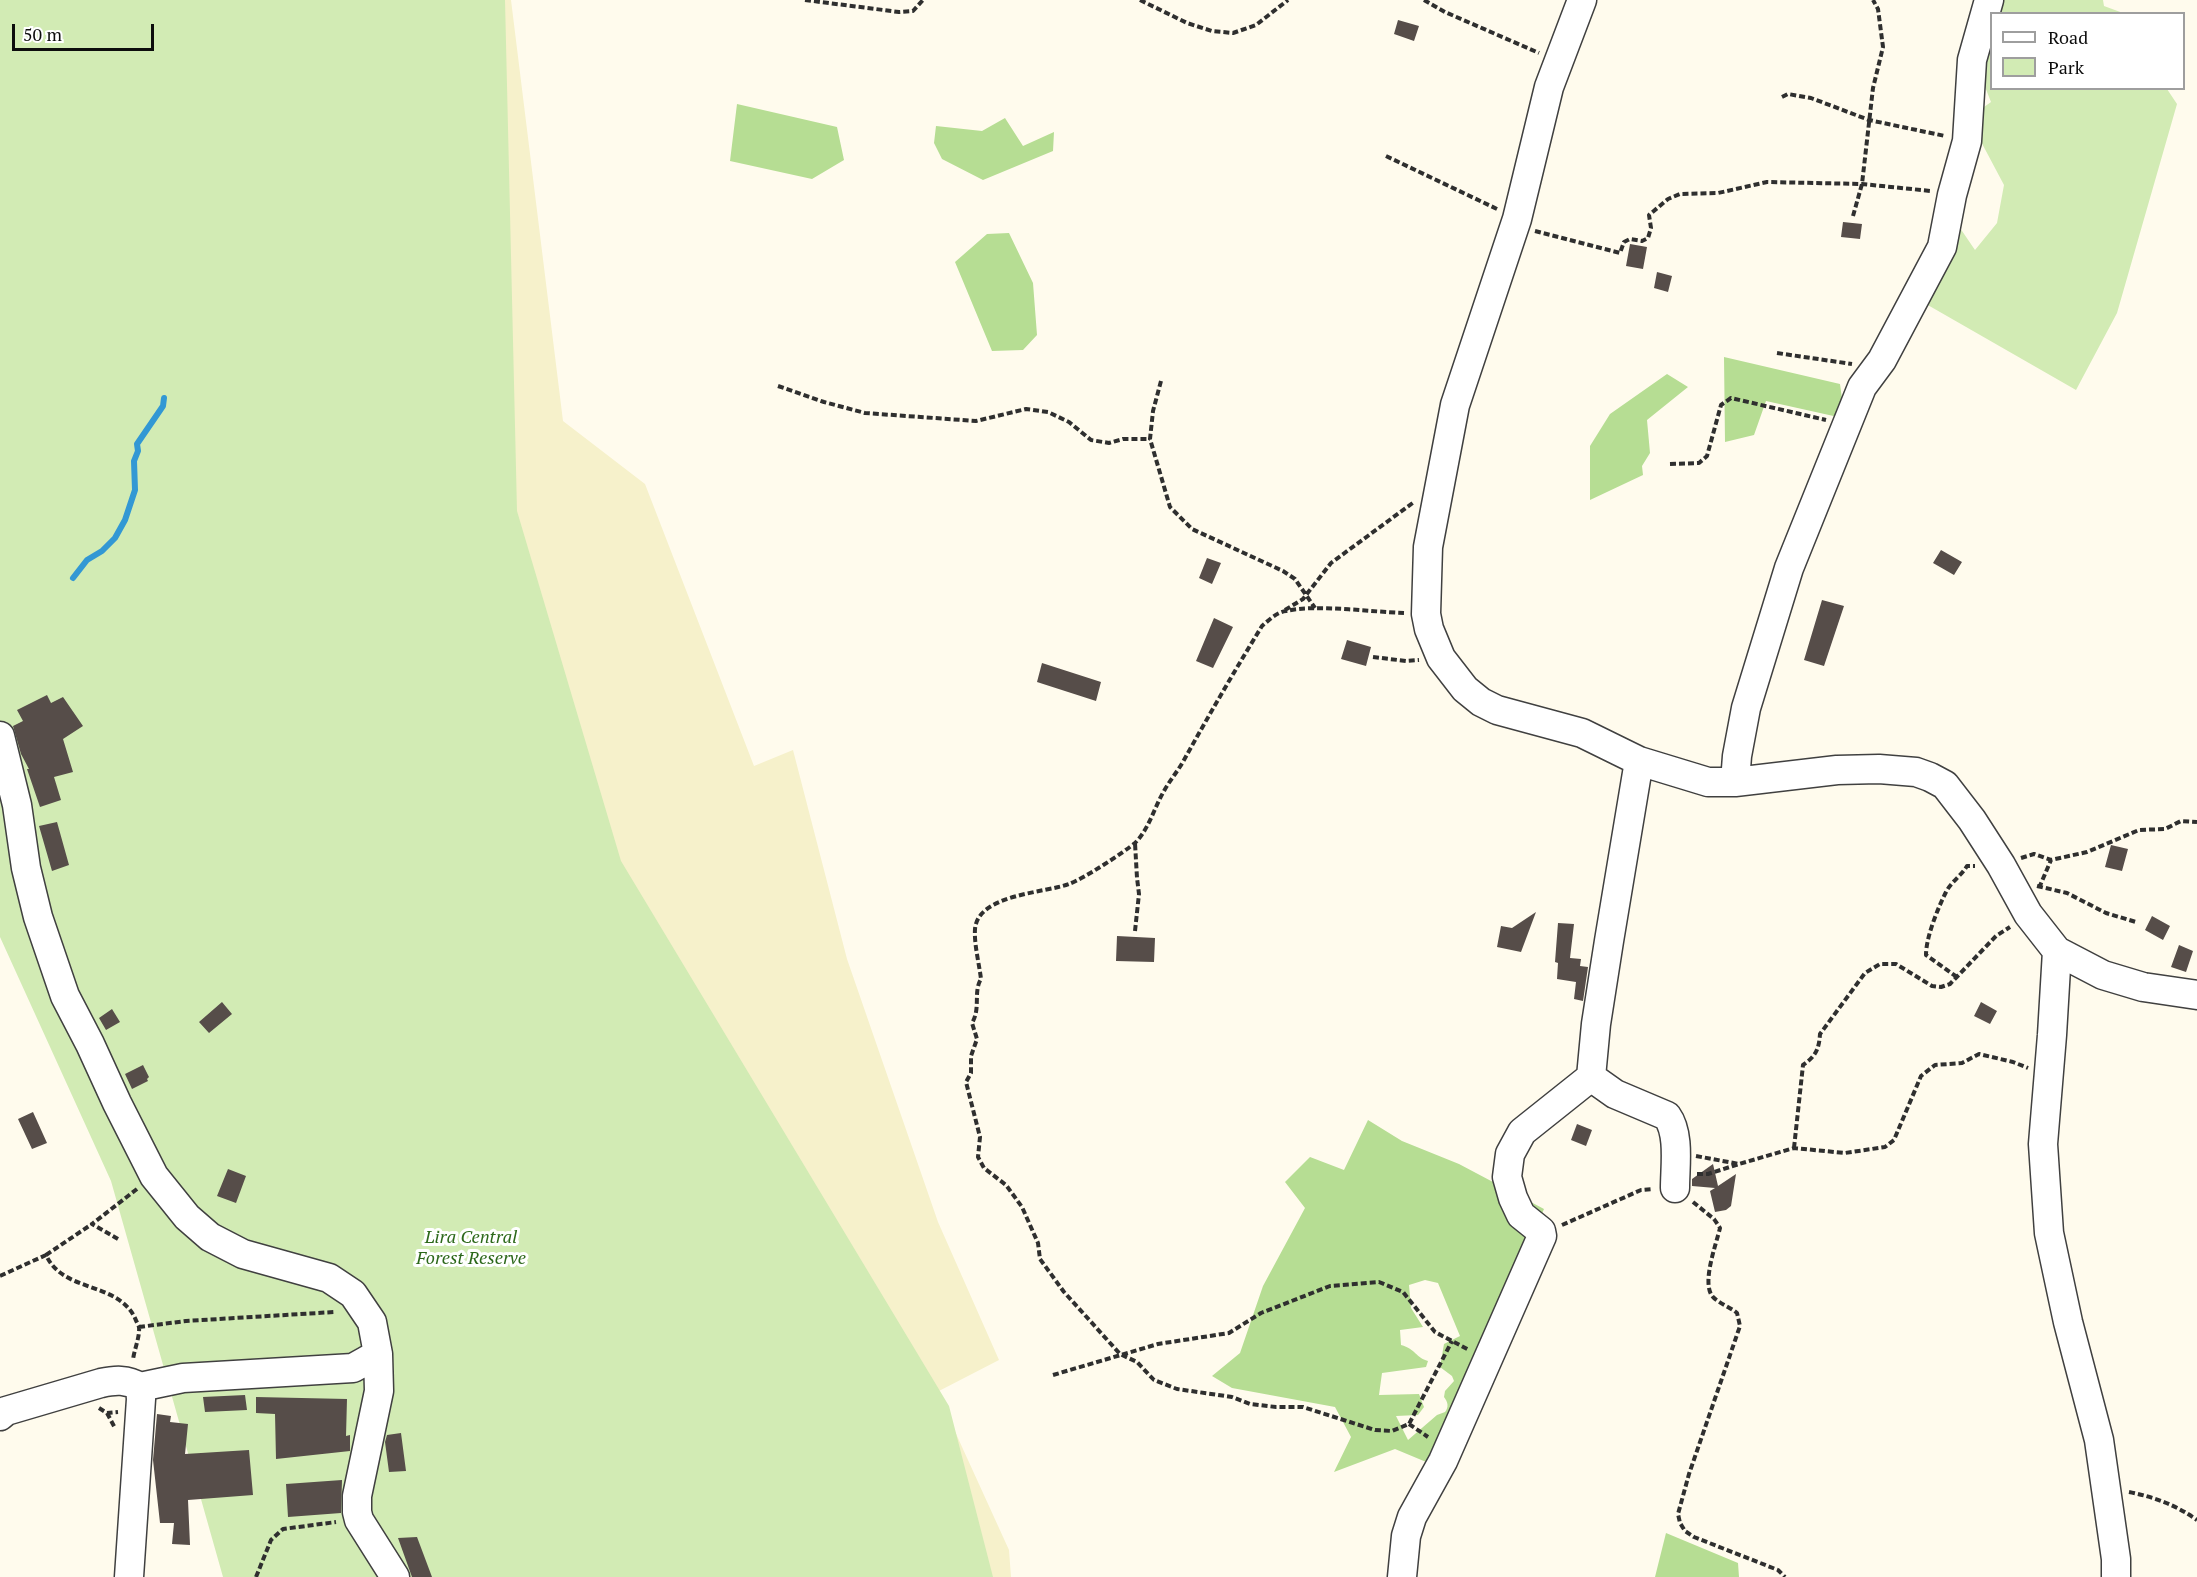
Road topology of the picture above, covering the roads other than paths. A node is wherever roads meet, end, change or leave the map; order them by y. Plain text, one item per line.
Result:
1 (1582, 0) edge
2 (1989, 0) edge
3 (0, 736) edge
4 (1639, 761) junction
5 (1735, 782) junction
6 (2057, 951) junction
7 (2197, 995) edge
8 (1592, 1077) junction
9 (1675, 1188) road end
10 (378, 1354) junction
11 (353, 1368) junction
12 (135, 1384) junction
13 (380, 1391) junction
14 (0, 1416) edge
15 (129, 1577) edge
16 (395, 1577) edge
17 (1402, 1577) edge
18 (2116, 1577) edge

1 - 4 street
2 - 5 street
3 - 10 street
4 - 5 street
4 - 8 street
5 - 6 street
6 - 7 street
6 - 18 street
8 - 9 street
8 - 17 street
10 - 11 street
10 - 13 street
11 - 12 street
11 - 13 street
12 - 14 street
12 - 15 street
13 - 16 street

